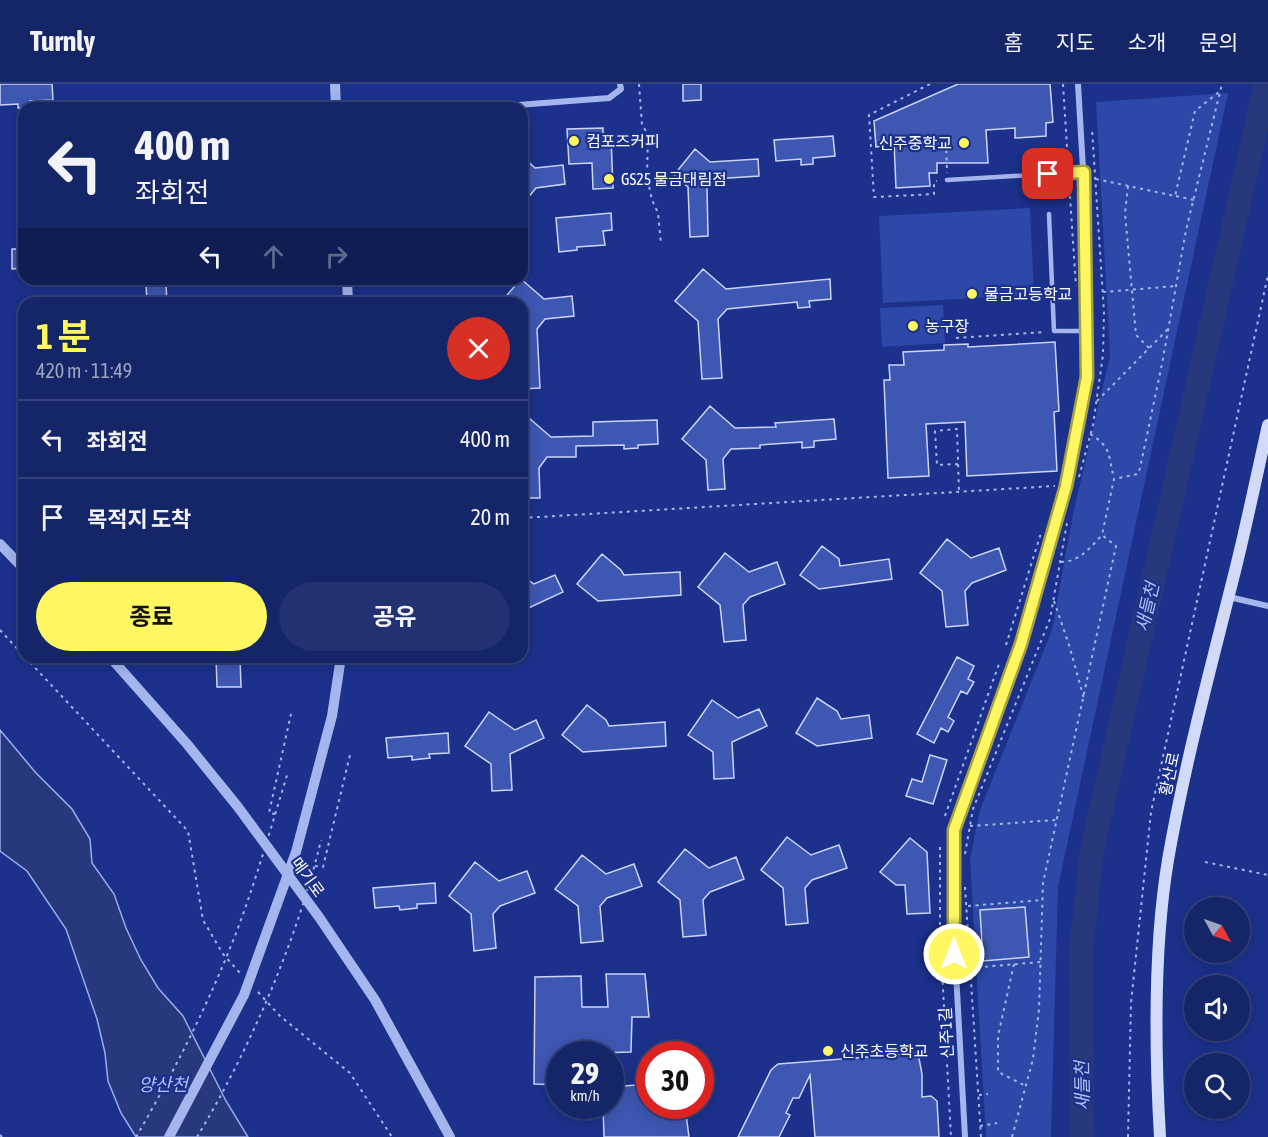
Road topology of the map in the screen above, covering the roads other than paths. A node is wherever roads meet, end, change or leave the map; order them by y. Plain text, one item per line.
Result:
1 (335, 84) edge
2 (621, 84) edge
3 (1078, 84) edge
4 (336, 102) edge
5 (528, 104) edge
6 (1084, 172) junction
7 (947, 180) road end
8 (1049, 214) dead end
9 (1087, 330) junction
10 (1268, 425) edge
11 (0, 544) edge
12 (18, 563) edge
13 (1228, 597) junction
14 (1268, 606) edge
15 (115, 663) edge
16 (340, 663) edge
17 (169, 1137) edge
18 (450, 1137) edge
19 (965, 1137) edge
20 (1160, 1137) edge

1 - 4 street
2 - 5 street
3 - 6 street, 신주1길
6 - 7 lane
6 - 9 street, 신주1길
8 - 9 lane
9 - 19 street, 신주1길
10 - 13 main road, 황산로
11 - 12 street
13 - 14 street
13 - 20 main road, 황산로
15 - 18 street, 메기로
16 - 17 street, bridge

